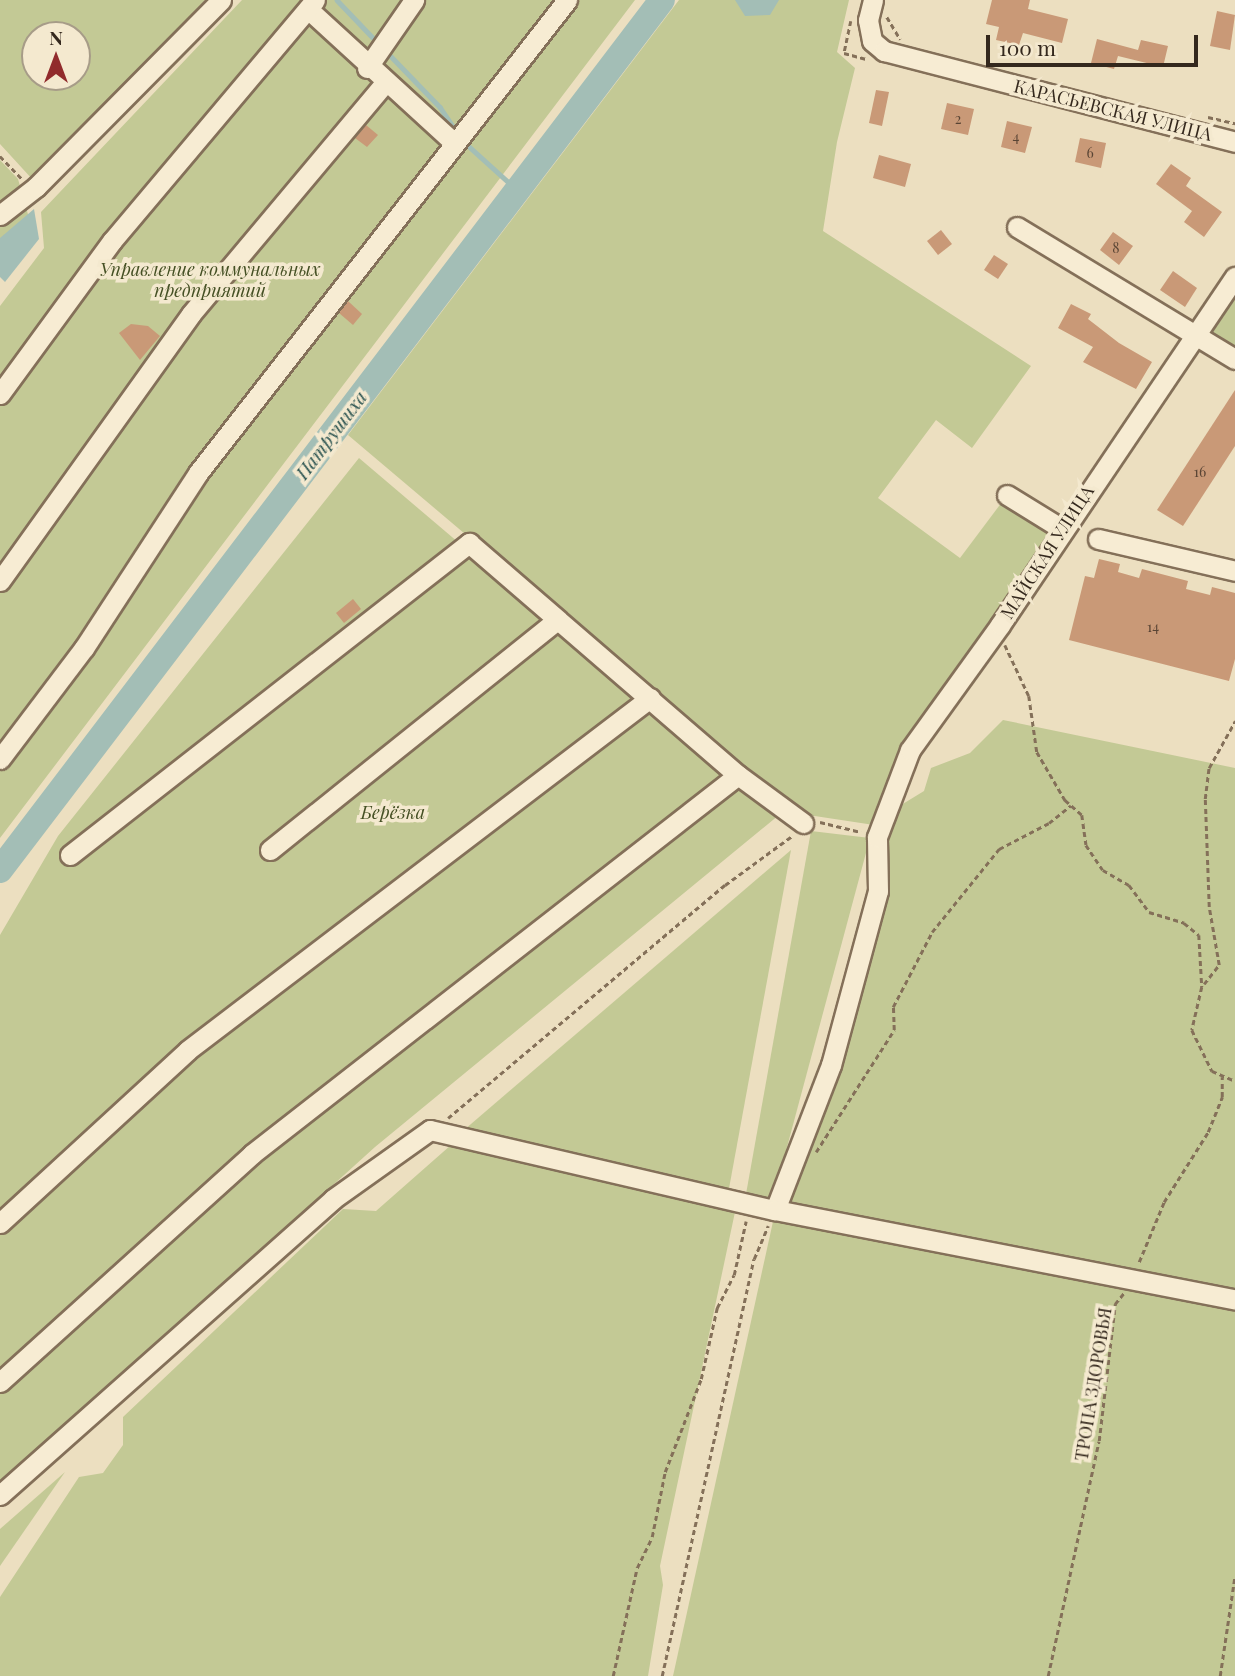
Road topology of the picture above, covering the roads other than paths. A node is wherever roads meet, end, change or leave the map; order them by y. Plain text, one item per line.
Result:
1 (221, 0) edge
2 (414, 0) edge
3 (567, 0) edge
4 (311, 5) edge
5 (879, 7) edge
6 (366, 68) junction
7 (384, 84) junction
8 (453, 142) junction
9 (1235, 142) edge
10 (0, 215) edge
11 (1017, 228) dead end
12 (1235, 277) edge
13 (1194, 335) junction
14 (1235, 359) edge
15 (0, 394) edge
16 (1007, 495) dead end
17 (1062, 529) junction
18 (1098, 539) dead end
19 (1235, 571) edge
20 (0, 580) edge
21 (555, 622) junction
22 (650, 698) junction
23 (0, 759) edge
24 (738, 775) junction
25 (803, 823) road end
26 (270, 850) dead end
27 (70, 856) dead end
28 (775, 1210) junction
29 (0, 1223) edge
30 (1235, 1299) edge
31 (0, 1382) edge
32 (0, 1495) edge

1 - 10 street
2 - 6 street
3 - 8 street
4 - 6 street
4 - 15 street
5 - 9 street, КАРАСЬЕВСКАЯ УЛИЦА
6 - 7 street
7 - 8 street
7 - 20 street
8 - 23 street
11 - 13 street
12 - 13 street, МАЙСКАЯ УЛИЦА
13 - 14 street
13 - 17 street, МАЙСКАЯ УЛИЦА
16 - 17 street
17 - 28 street, МАЙСКАЯ УЛИЦА
18 - 19 street
21 - 22 street
21 - 26 street
21 - 27 street
22 - 24 street
22 - 29 street
24 - 25 street
24 - 31 street
28 - 30 street
28 - 32 street

